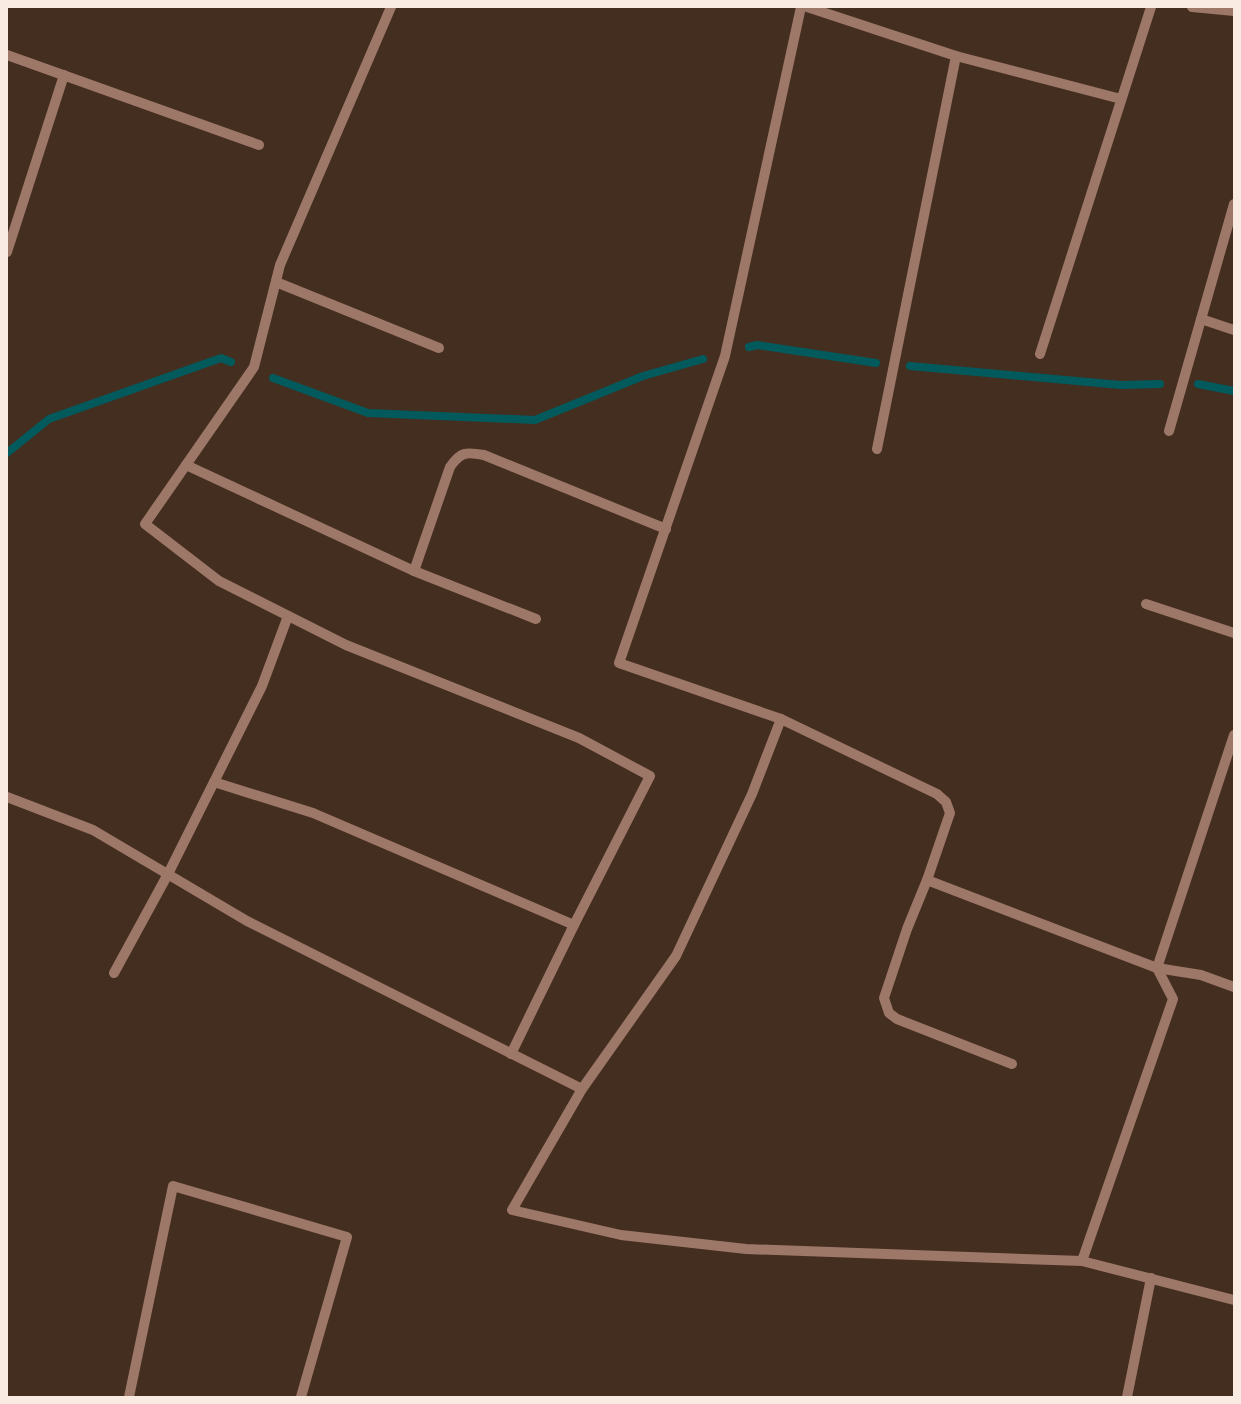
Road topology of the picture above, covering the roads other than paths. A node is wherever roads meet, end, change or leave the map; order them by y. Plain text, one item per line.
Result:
1 (391, 7) edge
2 (801, 7) edge
3 (807, 7) edge
4 (1151, 7) edge
5 (1192, 7) edge
6 (1234, 11) edge
7 (7, 55) edge
8 (956, 56) junction
9 (64, 75) junction
10 (1121, 99) junction
11 (258, 144) dead end
12 (1234, 204) edge
13 (1232, 219) edge
14 (7, 252) edge
15 (276, 282) junction
16 (1201, 319) junction
17 (1234, 330) edge
18 (439, 348) dead end
19 (1040, 354) dead end
20 (1169, 431) dead end
21 (877, 449) dead end
22 (186, 465) junction
23 (666, 529) junction
24 (414, 571) junction
25 (1146, 604) dead end
26 (288, 616) junction
27 (536, 619) dead end
28 (1234, 633) edge
29 (781, 719) junction
30 (1234, 735) edge
31 (214, 782) junction
32 (7, 797) edge
33 (168, 874) junction
34 (927, 880) junction
35 (574, 925) junction
36 (1157, 968) junction
37 (114, 973) dead end
38 (1234, 987) edge
39 (511, 1054) junction
40 (1012, 1064) dead end
41 (582, 1089) junction
42 (1082, 1261) junction
43 (1151, 1278) junction
44 (1234, 1300) edge
45 (129, 1397) edge
46 (301, 1397) edge
47 (1127, 1397) edge

1 - 15 street
2 - 23 street
3 - 8 street
4 - 10 street
5 - 6 street
7 - 9 street
8 - 10 street
8 - 21 street
9 - 11 street
9 - 14 street
10 - 19 street
12 - 13 street
13 - 16 street
15 - 18 street
15 - 22 street
16 - 17 street
16 - 20 street
22 - 24 street
22 - 26 street
23 - 24 street
23 - 29 street
24 - 27 street
25 - 28 street
26 - 31 street
26 - 35 street
29 - 34 street
29 - 41 street
30 - 36 street
31 - 33 street
31 - 35 street
32 - 33 street
33 - 37 street
33 - 39 street
34 - 36 street
34 - 40 street
35 - 39 street
36 - 38 street
36 - 42 street
39 - 41 street
41 - 42 street
42 - 43 street
43 - 44 street
43 - 47 street
45 - 46 street

